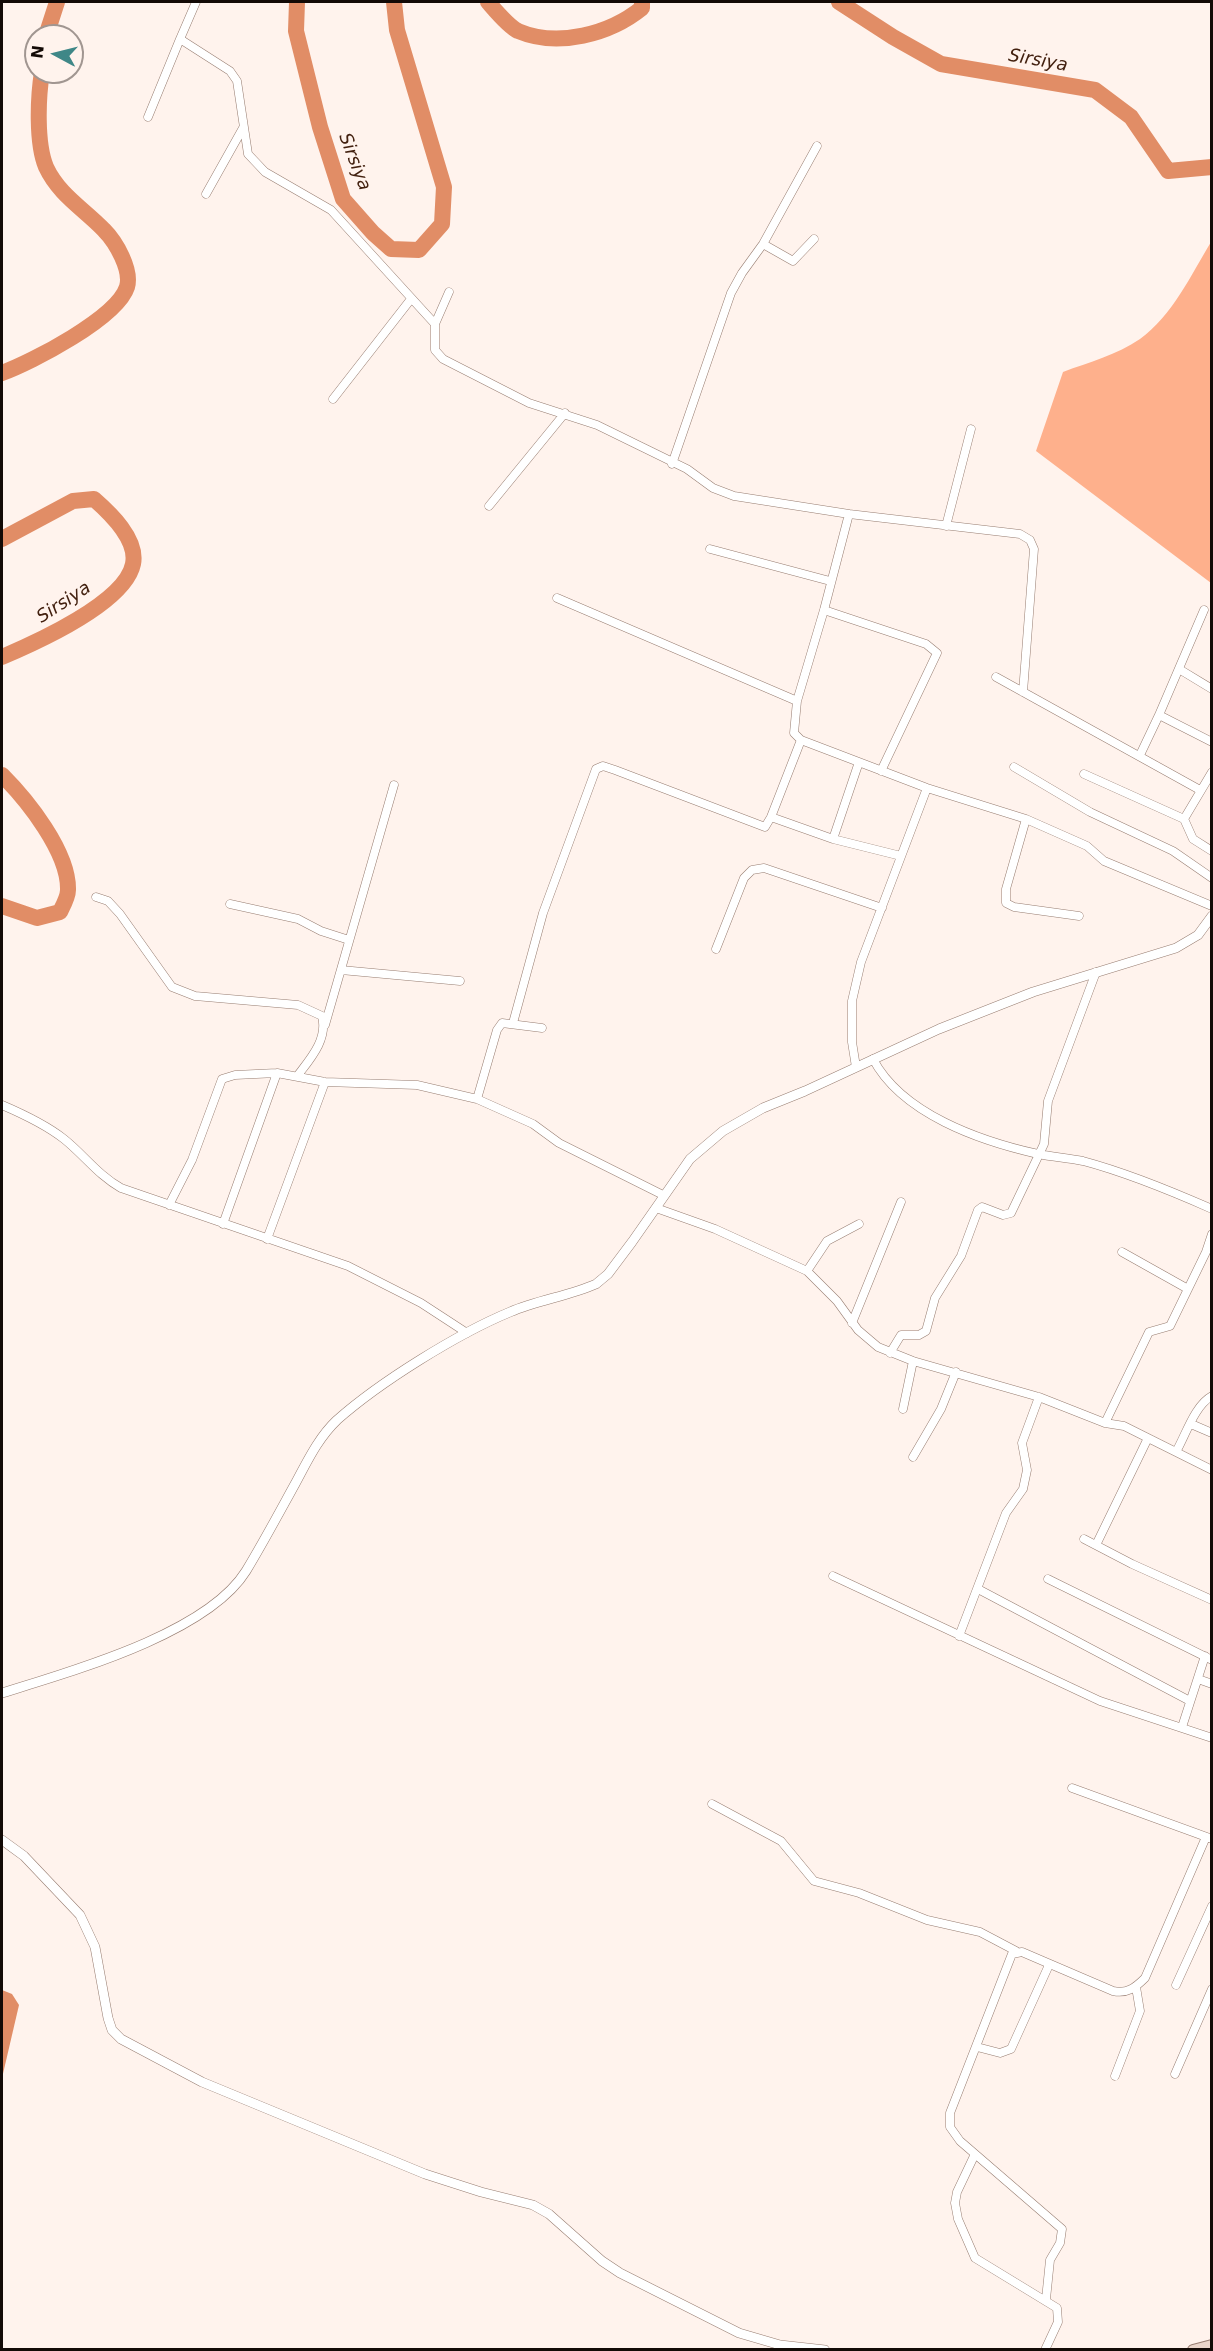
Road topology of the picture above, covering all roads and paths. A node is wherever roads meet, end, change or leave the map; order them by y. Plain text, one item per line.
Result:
1 (196, 2) edge
2 (180, 39) junction
3 (148, 117) dead end
4 (244, 126) junction
5 (817, 146) dead end
6 (206, 194) dead end
7 (814, 239) dead end
8 (763, 244) junction
9 (449, 292) dead end
10 (411, 298) junction
11 (435, 324) junction
12 (333, 399) dead end
13 (564, 413) junction
14 (971, 429) dead end
15 (672, 464) junction
16 (489, 506) dead end
17 (849, 514) junction
18 (946, 526) junction
19 (710, 549) dead end
20 (830, 581) junction
21 (557, 598) dead end
22 (824, 610) junction
23 (1204, 610) dead end
24 (1179, 669) junction
25 (996, 677) dead end
26 (1212, 688) edge
27 (1023, 692) junction
28 (797, 701) junction
29 (1159, 715) junction
30 (801, 740) junction
31 (1212, 742) edge
32 (1140, 755) junction
33 (859, 762) junction
34 (1014, 767) dead end
35 (882, 771) junction
36 (1212, 772) edge
37 (1084, 774) dead end
38 (394, 785) dead end
39 (927, 789) junction
40 (1200, 790) junction
41 (771, 817) junction
42 (1026, 819) junction
43 (1184, 819) junction
44 (833, 839) junction
45 (1212, 851) edge
46 (901, 856) junction
47 (1212, 878) edge
48 (96, 897) dead end
49 (231, 904) dead end
50 (1212, 906) edge
51 (882, 908) junction
52 (1079, 916) dead end
53 (1212, 916) edge
54 (349, 940) junction
55 (716, 949) dead end
56 (341, 970) junction
57 (1096, 972) junction
58 (460, 981) dead end
59 (513, 1023) junction
60 (324, 1026) junction
61 (542, 1028) dead end
62 (873, 1059) junction
63 (856, 1067) junction
64 (277, 1073) junction
65 (298, 1075) junction
66 (325, 1082) junction
67 (477, 1099) junction
68 (2, 1105) edge
69 (1038, 1154) junction
70 (663, 1195) junction
71 (902, 1202) dead end
72 (169, 1205) junction
73 (656, 1208) junction
74 (1212, 1209) edge
75 (223, 1224) junction
76 (859, 1224) dead end
77 (1211, 1236) edge
78 (267, 1239) junction
79 (1122, 1252) dead end
80 (807, 1271) junction
81 (1188, 1289) junction
82 (852, 1323) junction
83 (467, 1333) junction
84 (890, 1353) junction
85 (913, 1361) junction
86 (956, 1372) junction
87 (1212, 1396) edge
88 (1039, 1397) junction
89 (903, 1409) dead end
90 (1105, 1423) junction
91 (1191, 1424) junction
92 (1212, 1433) edge
93 (1148, 1438) junction
94 (1177, 1450) junction
95 (913, 1457) dead end
96 (1212, 1470) edge
97 (1084, 1539) dead end
98 (1096, 1545) junction
99 (833, 1576) dead end
100 (1048, 1579) dead end
101 (978, 1589) junction
102 (1212, 1600) edge
103 (959, 1636) junction
104 (1208, 1658) edge
105 (1198, 1679) junction
106 (1212, 1684) edge
107 (2, 1693) edge
108 (1190, 1701) junction
109 (1182, 1727) junction
110 (1212, 1738) edge
111 (1072, 1788) dead end
112 (712, 1804) dead end
113 (1209, 1838) edge
114 (2, 1840) edge
115 (1212, 1906) edge
116 (1016, 1952) junction
117 (1049, 1965) junction
118 (1176, 1985) dead end
119 (1136, 1987) junction
120 (1212, 1989) edge
121 (977, 2047) junction
122 (1175, 2074) dead end
123 (1115, 2076) dead end
124 (975, 2154) junction
125 (1046, 2299) junction
126 (1212, 2345) edge
127 (825, 2349) edge
128 (1045, 2349) edge
129 (1193, 2349) edge

1 - 2 street
2 - 3 street
2 - 4 street
4 - 6 street
4 - 10 street
5 - 8 street
7 - 8 street
8 - 15 street
9 - 11 street
10 - 11 street
10 - 12 street
11 - 13 street
13 - 15 street
13 - 16 street
14 - 18 street
15 - 17 street
17 - 18 street
17 - 20 street
18 - 27 street
19 - 20 street
20 - 22 street
21 - 28 street
22 - 28 street
22 - 35 street
23 - 24 street
24 - 26 street
24 - 29 street
25 - 27 street
27 - 32 street
28 - 30 street
29 - 31 street
29 - 32 street
30 - 33 street
30 - 41 street
32 - 40 street
33 - 35 street
33 - 44 street
34 - 47 street
35 - 39 street
36 - 40 street
37 - 43 street
38 - 54 street
39 - 42 street
39 - 46 street
40 - 43 street
41 - 44 street
41 - 59 street
42 - 50 street
42 - 52 street
43 - 45 street
44 - 46 street
46 - 51 street
48 - 60 street
49 - 54 street
51 - 55 street
51 - 63 street
53 - 57 street
54 - 56 street
56 - 58 street
56 - 60 street
57 - 62 street
57 - 69 street
59 - 61 street
59 - 67 street
60 - 65 street
62 - 63 street
62 - 69 street
63 - 70 street
64 - 65 street
64 - 72 street
64 - 75 street
65 - 66 street
66 - 67 street
66 - 78 street
67 - 70 street
68 - 72 street
69 - 74 street
69 - 84 street
70 - 73 street
71 - 82 street
72 - 75 street
73 - 80 street
73 - 83 street
75 - 78 street
76 - 80 street
77 - 81 street
78 - 83 street
79 - 81 street
80 - 82 street
81 - 90 street
82 - 84 street
83 - 107 street
84 - 85 street
85 - 86 street
85 - 89 street
86 - 88 street
86 - 95 street
87 - 91 street
88 - 90 street
88 - 101 street
90 - 93 street
91 - 92 street
91 - 94 street
93 - 94 street
93 - 98 street
94 - 96 street
97 - 98 street
98 - 102 street
99 - 103 street
100 - 104 street
101 - 103 street
101 - 108 street
103 - 109 street
104 - 105 street
105 - 106 street
105 - 108 street
108 - 109 street
109 - 110 street
111 - 113 street
112 - 116 street
113 - 119 street
114 - 127 street
115 - 118 street
116 - 117 street
116 - 121 street
117 - 119 street
117 - 121 street
119 - 123 street
120 - 122 street
121 - 124 street
124 - 125 street
124 - 125 street
125 - 128 street
126 - 129 main road

